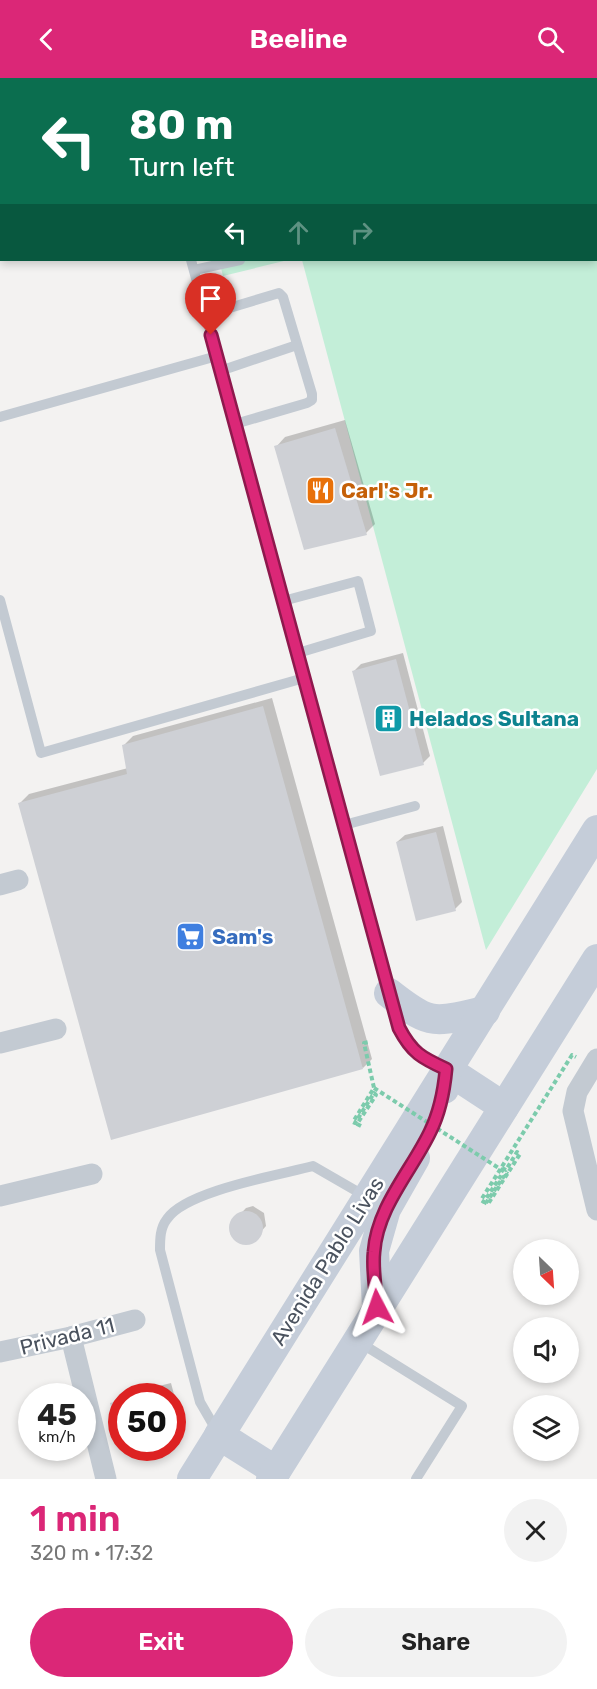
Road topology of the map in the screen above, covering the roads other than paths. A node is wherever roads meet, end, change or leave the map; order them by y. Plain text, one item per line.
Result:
1 (230, 261) edge
2 (192, 265) edge
3 (206, 315) junction
4 (297, 345) junction
5 (217, 356) junction
6 (220, 371) junction
7 (0, 417) edge
8 (235, 424) junction
9 (0, 600) edge
10 (283, 601) junction
11 (298, 653) junction
12 (304, 678) junction
13 (415, 806) dead end
14 (344, 825) junction
15 (597, 830) edge
16 (597, 958) edge
17 (389, 993) junction
18 (485, 1011) junction
19 (56, 1029) dead end
20 (0, 1043) edge
21 (446, 1069) junction
22 (593, 1070) edge
23 (504, 1107) junction
24 (92, 1174) dead end
25 (0, 1196) edge
26 (368, 1198) junction
27 (597, 1210) edge
28 (377, 1307) junction
29 (135, 1320) dead end
30 (71, 1337) junction
31 (357, 1340) junction
32 (0, 1352) edge
33 (219, 1435) junction
34 (274, 1475) edge
35 (106, 1479) edge
36 (192, 1479) edge
37 (416, 1479) edge

1 - 2 lane
2 - 3 lane
3 - 4 lane
3 - 5 lane
4 - 6 lane
4 - 8 lane
5 - 6 lane
5 - 7 lane
6 - 8 lane
8 - 10 lane
9 - 12 lane
10 - 11 lane
10 - 11 lane
11 - 12 lane
12 - 14 lane
13 - 14 lane
14 - 17 lane
15 - 18 main road, Avenida Pablo Livas
16 - 23 main road
17 - 18 main road
17 - 21 lane
18 - 21 main road, Avenida Pablo Livas
19 - 20 street
21 - 23 main road
21 - 26 main road, Avenida Pablo Livas
21 - 28 main road
22 - 27 street
23 - 28 main road
24 - 25 street
26 - 33 main road, Avenida Pablo Livas
26 - 33 lane
28 - 31 main road
29 - 30 street, Privada 11
30 - 32 street, Privada 11
30 - 35 street
31 - 34 main road
31 - 37 lane
33 - 34 main road
33 - 36 main road, Avenida Pablo Livas

